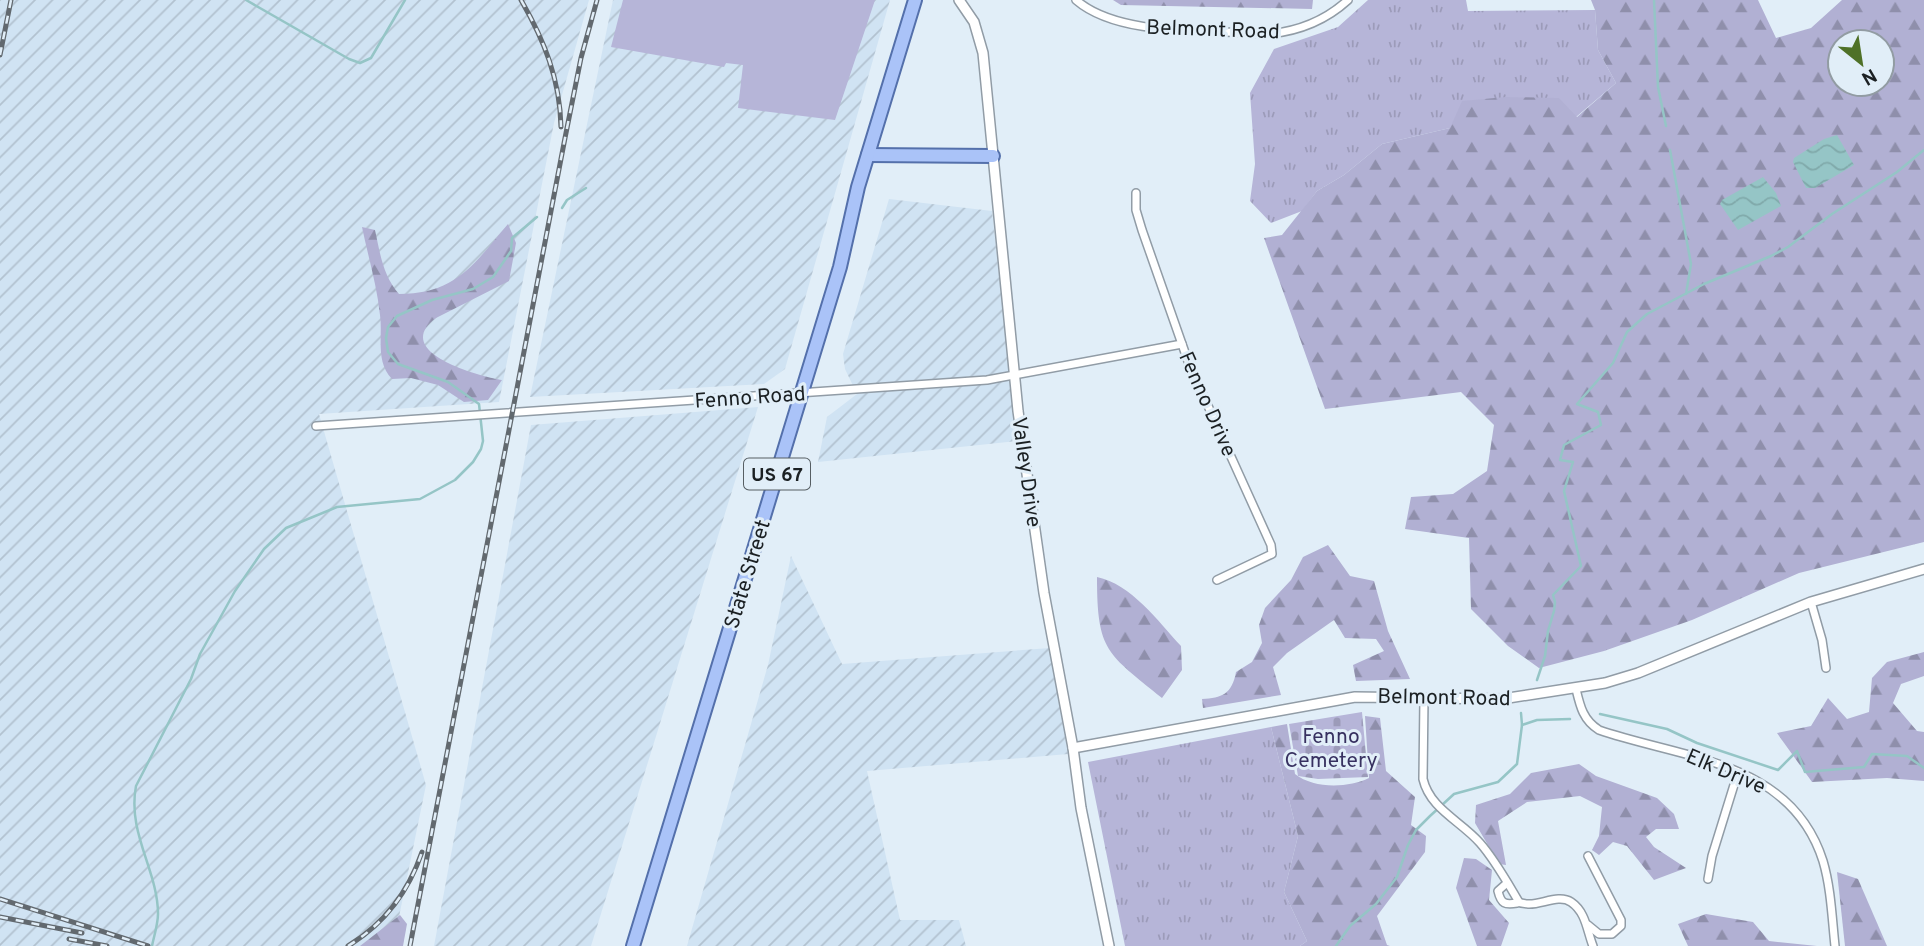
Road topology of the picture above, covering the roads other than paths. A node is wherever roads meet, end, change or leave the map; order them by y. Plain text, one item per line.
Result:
1 (915, 0) edge
2 (959, 0) edge
3 (1076, 0) edge
4 (1349, 0) edge
5 (868, 155) junction
6 (993, 156) junction
7 (1136, 193) dead end
8 (1182, 344) junction
9 (1016, 375) junction
10 (802, 394) junction
11 (316, 426) dead end
12 (1924, 569) edge
13 (1217, 580) dead end
14 (1811, 602) junction
15 (1826, 668) dead end
16 (1576, 689) junction
17 (1424, 698) junction
18 (1073, 748) junction
19 (1738, 772) junction
20 (1588, 856) dead end
21 (1708, 879) dead end
22 (1507, 883) junction
23 (1519, 902) junction
24 (1588, 925) junction
25 (633, 946) edge
26 (1109, 946) edge
27 (1593, 946) edge
28 (1835, 946) edge

1 - 5 main road, State Street / US 67
2 - 6 street, Valley Drive
3 - 4 street, Belmont Road
5 - 6 main road
5 - 10 main road, State Street / US 67
6 - 9 street, Valley Drive
7 - 8 street, Fenno Drive
8 - 9 street, Fenno Road
8 - 13 street, Fenno Drive
9 - 10 street, Fenno Road
9 - 18 street, Valley Drive
10 - 11 street, Fenno Road
10 - 25 main road, State Street / US 67
12 - 14 street, Belmont Road
14 - 15 street
14 - 16 street, Belmont Road
16 - 17 street, Belmont Road
16 - 19 street, Elk Drive
17 - 18 street, Belmont Road
17 - 22 street
18 - 26 street, Valley Drive
19 - 21 street
19 - 28 street, Elk Drive
20 - 24 street
22 - 23 street
22 - 23 street
23 - 24 street
24 - 27 street

